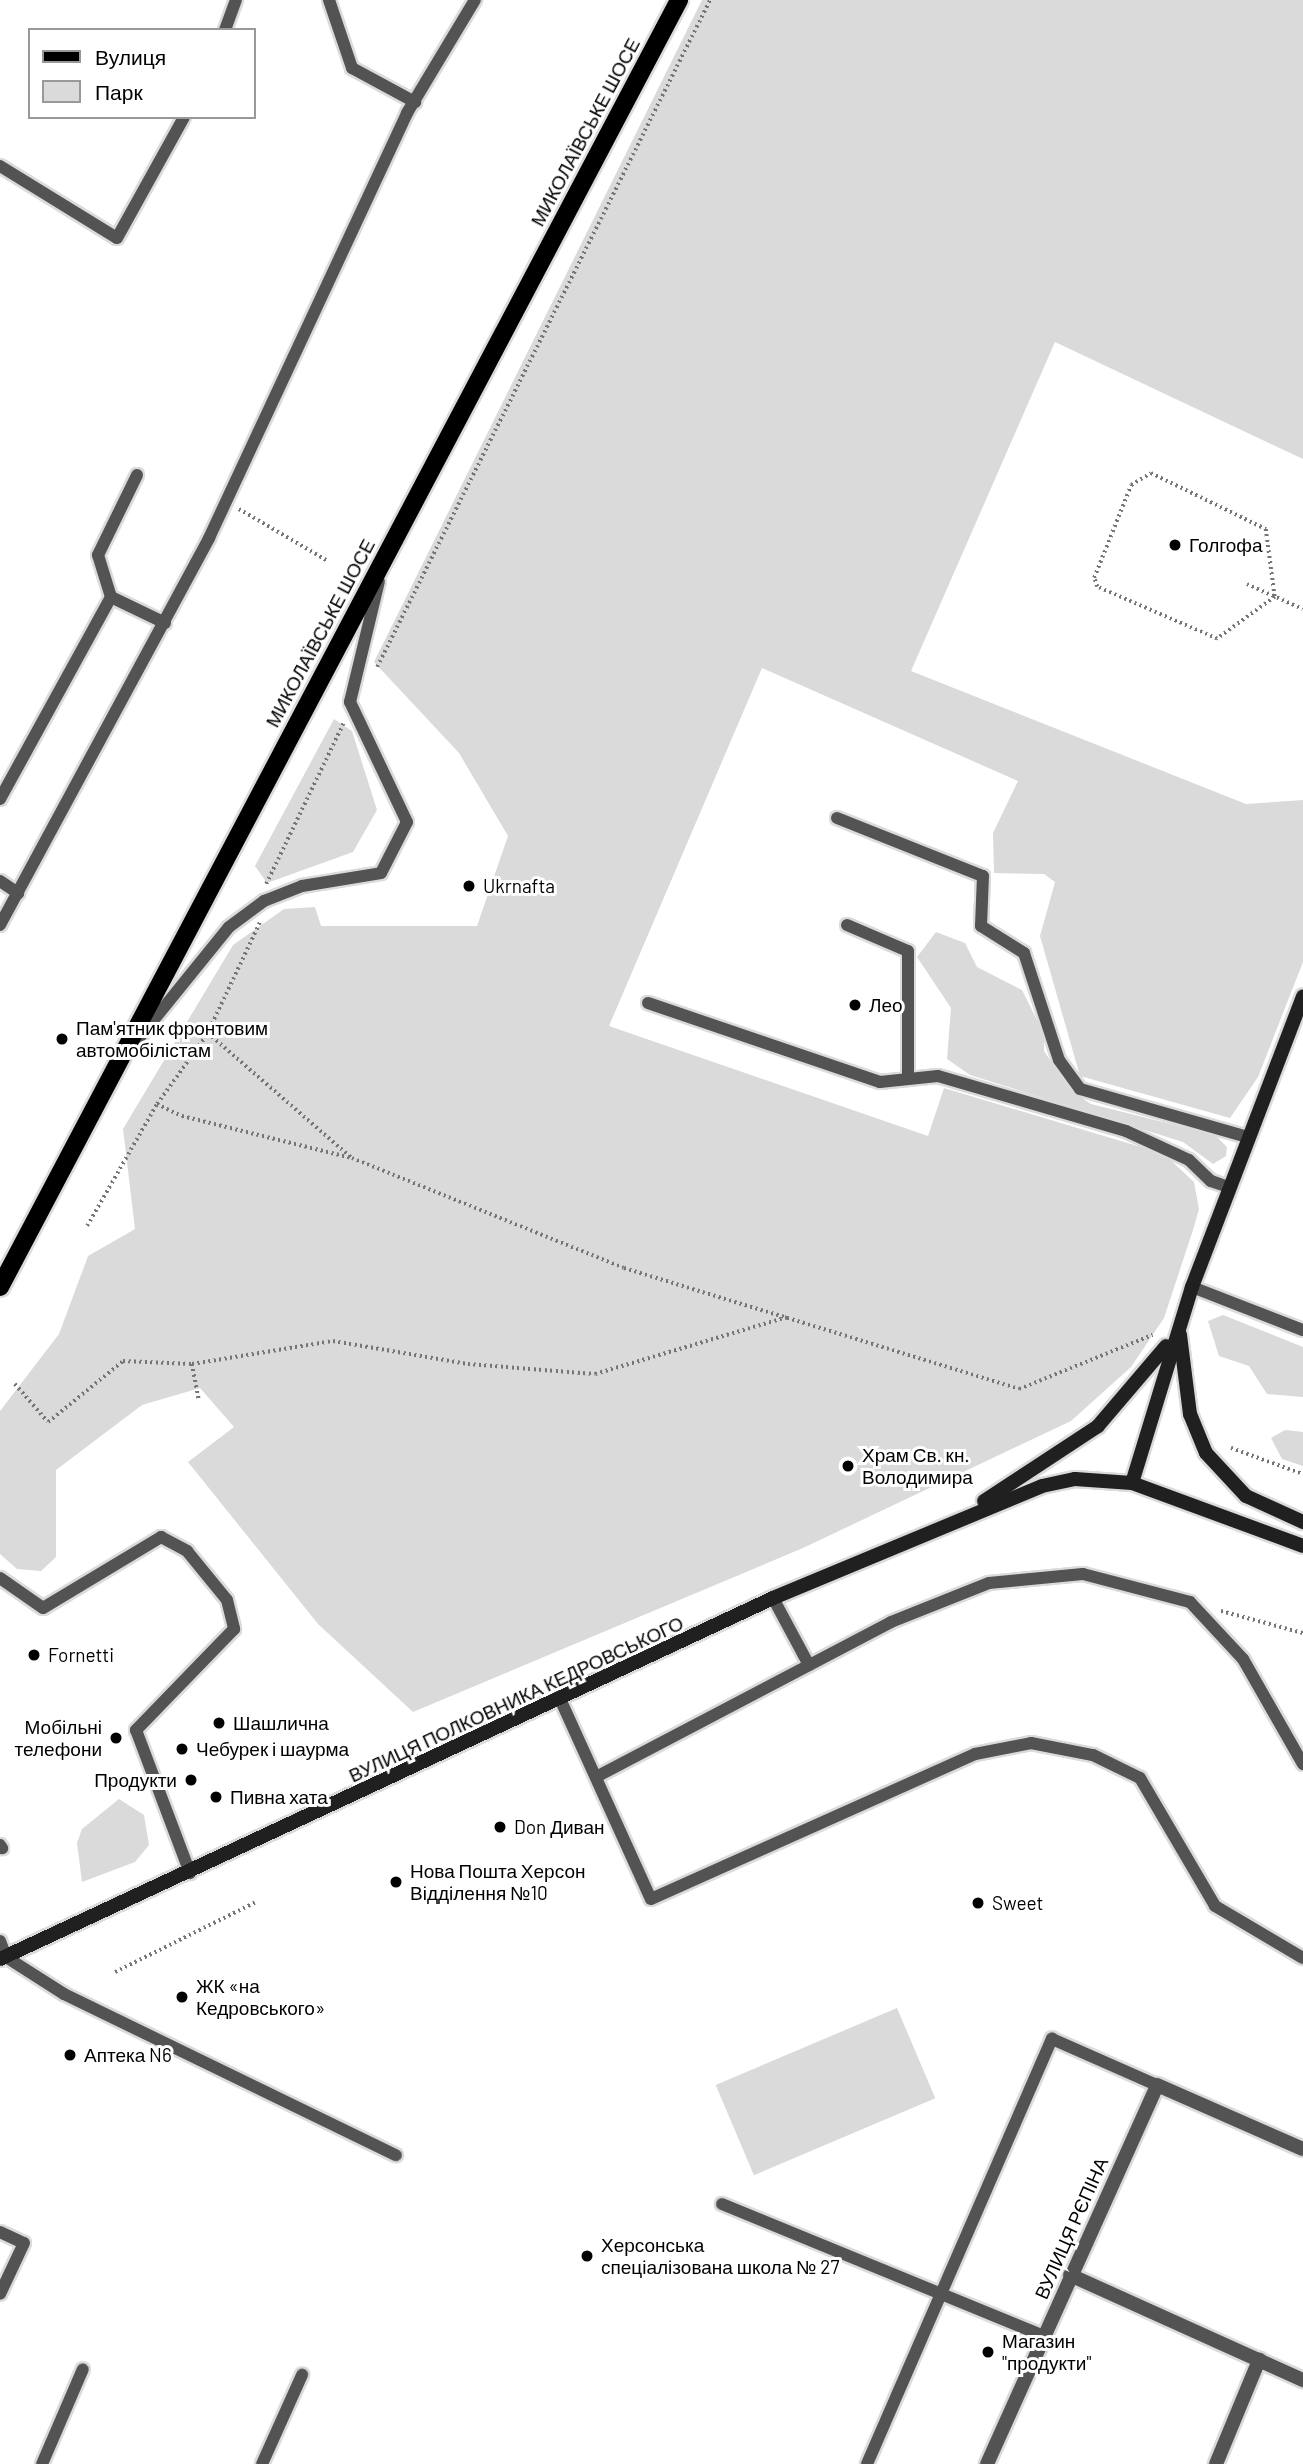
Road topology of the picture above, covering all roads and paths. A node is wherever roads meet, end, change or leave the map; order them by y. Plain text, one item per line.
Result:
1 (236, 0) edge
2 (329, 0) edge
3 (475, 0) edge
4 (678, 0) edge
5 (710, 0) edge
6 (226, 28) edge
7 (415, 102) junction
8 (183, 119) edge
9 (0, 166) edge
10 (138, 475) dead end
11 (227, 502) junction
12 (387, 552) junction
13 (328, 561) dead end
14 (1247, 584) dead end
15 (111, 597) junction
16 (1275, 597) junction
17 (1303, 609) edge
18 (165, 623) junction
19 (375, 671) dead end
20 (353, 709) junction
21 (0, 799) edge
22 (837, 818) dead end
23 (0, 881) edge
24 (18, 894) junction
25 (264, 901) junction
26 (0, 925) edge
27 (846, 925) dead end
28 (1303, 996) edge
29 (648, 1003) dead end
30 (208, 1033) junction
31 (111, 1074) junction
32 (908, 1074) junction
33 (157, 1104) junction
34 (1247, 1137) junction
35 (352, 1157) junction
36 (1228, 1187) junction
37 (87, 1226) dead end
38 (0, 1287) edge
39 (1192, 1287) junction
40 (790, 1317) junction
41 (1180, 1324) junction
42 (1303, 1330) edge
43 (192, 1364) junction
44 (15, 1384) dead end
45 (199, 1400) dead end
46 (1231, 1448) dead end
47 (1303, 1474) edge
48 (1132, 1483) junction
49 (972, 1510) junction
50 (1303, 1522) edge
51 (1303, 1546) edge
52 (0, 1578) edge
53 (773, 1598) junction
54 (1189, 1602) junction
55 (1303, 1633) edge
56 (810, 1665) junction
57 (561, 1701) junction
58 (1303, 1764) edge
59 (596, 1777) junction
60 (190, 1873) junction
61 (256, 1902) dead end
62 (0, 1941) edge
63 (3, 1958) edge
64 (1303, 1958) edge
65 (115, 1972) dead end
66 (1157, 2085) junction
67 (1303, 2149) edge
68 (396, 2155) dead end
69 (722, 2204) dead end
70 (0, 2232) edge
71 (1070, 2275) junction
72 (939, 2293) junction
73 (0, 2294) edge
74 (1044, 2336) junction
75 (1259, 2360) junction
76 (83, 2370) dead end
77 (302, 2375) dead end
78 (1303, 2380) edge
79 (42, 2464) edge
80 (262, 2464) edge
81 (867, 2464) edge
82 (987, 2464) edge
83 (1216, 2464) edge

1 - 6 lane
2 - 7 lane
3 - 7 lane
4 - 12 main road, МИКОЛАЇВСЬКЕ ШОСЕ
5 - 19 path
7 - 11 lane
8 - 9 lane
10 - 15 lane
11 - 13 path
11 - 18 lane
12 - 20 lane
12 - 31 main road, МИКОЛАЇВСЬКЕ ШОСЕ
14 - 16 path
15 - 18 lane
15 - 21 lane
16 - 16 path
16 - 17 path
18 - 24 lane
20 - 25 path
20 - 25 lane
22 - 34 lane
23 - 24 lane
24 - 26 lane
25 - 30 path
25 - 31 lane
27 - 32 lane
28 - 34 street, ВУЛИЦЯ ПОЛКОВНИКА КЕДРОВСЬКОГО
29 - 32 lane
30 - 33 path
30 - 35 path
31 - 38 main road, МИКОЛАЇВСЬКЕ ШОСЕ
32 - 36 lane
33 - 35 path
33 - 37 path
34 - 36 street, ВУЛИЦЯ ПОЛКОВНИКА КЕДРОВСЬКОГО
35 - 40 path
36 - 39 street, ВУЛИЦЯ ПОЛКОВНИКА КЕДРОВСЬКОГО
39 - 41 street, ВУЛИЦЯ ПОЛКОВНИКА КЕДРОВСЬКОГО
39 - 42 lane
40 - 41 path
40 - 43 path
41 - 48 street, ВУЛИЦЯ ПОЛКОВНИКА КЕДРОВСЬКОГО
41 - 49 street, ВУЛИЦЯ ПОЛКОВНИКА КЕДРОВСЬКОГО
41 - 50 street, ВУЛИЦЯ ПОЛКОВНИКА КЕДРОВСЬКОГО
43 - 44 path
43 - 45 path
46 - 47 path
48 - 49 street, ВУЛИЦЯ ПОЛКОВНИКА КЕДРОВСЬКОГО
48 - 51 street
49 - 53 street, ВУЛИЦЯ ПОЛКОВНИКА КЕДРОВСЬКОГО
52 - 60 lane
53 - 56 lane
53 - 57 street, ВУЛИЦЯ ПОЛКОВНИКА КЕДРОВСЬКОГО
54 - 55 path
54 - 56 lane
54 - 58 lane
56 - 59 lane
57 - 59 lane
57 - 60 street, ВУЛИЦЯ ПОЛКОВНИКА КЕДРОВСЬКОГО
59 - 64 lane
60 - 63 street, ВУЛИЦЯ ПОЛКОВНИКА КЕДРОВСЬКОГО
61 - 65 path
62 - 63 lane
63 - 68 lane
66 - 67 street
66 - 71 street, ВУЛИЦЯ РЄПІНА
66 - 72 lane
69 - 72 lane
70 - 73 lane
71 - 74 street, ВУЛИЦЯ РЄПІНА
71 - 75 street
72 - 74 lane
72 - 81 lane
74 - 82 street, ВУЛИЦЯ РЄПІНА
75 - 78 street
75 - 83 street
76 - 79 lane
77 - 80 lane

